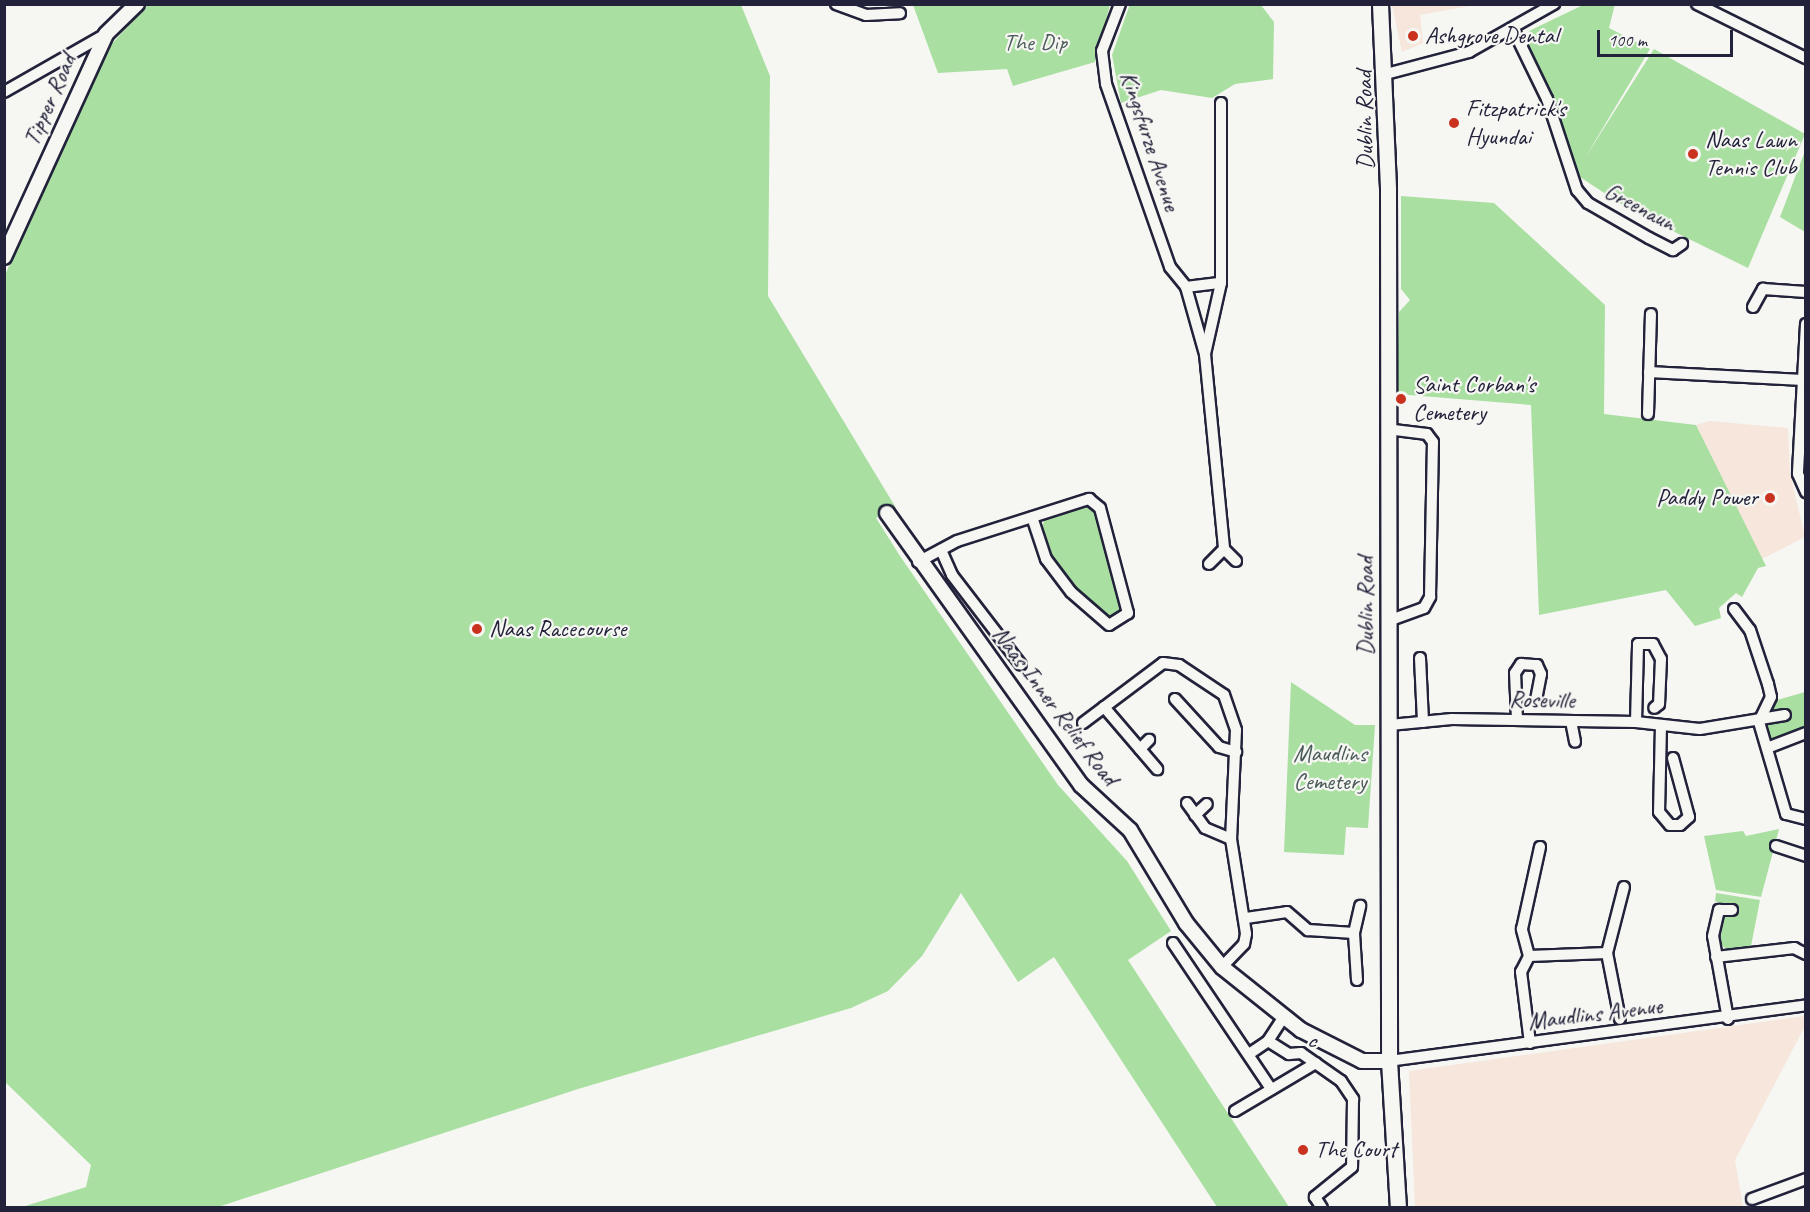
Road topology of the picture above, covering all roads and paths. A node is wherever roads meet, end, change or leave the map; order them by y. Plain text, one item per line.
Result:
1 (137, 4) edge
2 (836, 4) edge
3 (1120, 4) edge
4 (1380, 4) edge
5 (1554, 4) edge
6 (1698, 4) edge
7 (1531, 9) edge
8 (900, 13) dead end
9 (1513, 29) junction
10 (106, 34) junction
11 (1806, 58) edge
12 (1386, 74) junction
13 (4, 92) edge
14 (1221, 103) dead end
15 (1682, 244) dead end
16 (4, 257) edge
17 (1221, 283) junction
18 (1186, 287) junction
19 (1806, 292) edge
20 (1753, 307) dead end
21 (1652, 314) dead end
22 (1806, 324) edge
23 (1205, 354) junction
24 (1649, 372) junction
25 (1803, 380) junction
26 (1648, 414) dead end
27 (1803, 428) edge
28 (1389, 429) junction
29 (1806, 492) edge
30 (887, 513) dead end
31 (1032, 517) junction
32 (1224, 549) junction
33 (941, 550) junction
34 (1236, 561) dead end
35 (918, 562) junction
36 (1209, 564) dead end
37 (1734, 609) dead end
38 (1388, 621) junction
39 (1420, 658) dead end
40 (1020, 665) dead end
41 (1175, 699) dead end
42 (1536, 700) dead end
43 (1104, 708) junction
44 (1654, 708) dead end
45 (1785, 715) dead end
46 (1516, 720) junction
47 (1571, 721) junction
48 (1423, 722) junction
49 (1636, 722) junction
50 (1759, 722) junction
51 (1083, 723) dead end
52 (1390, 725) junction
53 (1661, 725) junction
54 (1806, 733) edge
55 (1149, 740) dead end
56 (1575, 742) dead end
57 (1767, 748) junction
58 (1140, 749) junction
59 (1236, 752) junction
60 (1673, 758) dead end
61 (1157, 769) dead end
62 (1187, 803) dead end
63 (1207, 804) dead end
64 (1196, 815) junction
65 (1806, 819) edge
66 (1231, 839) junction
67 (1776, 846) dead end
68 (1540, 847) dead end
69 (1806, 855) edge
70 (1624, 887) dead end
71 (1360, 906) dead end
72 (1732, 910) dead end
73 (1246, 918) junction
74 (1354, 933) junction
75 (1175, 951) dead end
76 (1607, 953) junction
77 (1806, 954) edge
78 (1529, 956) junction
79 (1716, 957) junction
80 (1222, 967) junction
81 (1357, 980) dead end
82 (1806, 1005) edge
83 (1283, 1018) junction
84 (1620, 1019) dead end
85 (1728, 1019) junction
86 (1268, 1041) junction
87 (1530, 1043) junction
88 (1249, 1054) junction
89 (1389, 1061) junction
90 (1316, 1063) junction
91 (1271, 1089) junction
92 (1235, 1111) dead end
93 (1806, 1179) edge
94 (1752, 1199) dead end
95 (1322, 1208) edge
96 (1398, 1208) edge

1 - 10 street, Tipper Road
2 - 8 street
3 - 18 street, Kingsfurze Avenue
4 - 12 main road, Dublin Road
5 - 7 street
6 - 11 street
7 - 9 street
9 - 12 street
9 - 15 street, Greenaun
10 - 13 street
10 - 16 street, Tipper Road
12 - 28 main road, Dublin Road
14 - 17 street, Kingsfurze Avenue
17 - 18 street
17 - 23 street, Kingsfurze Avenue
18 - 23 street, Kingsfurze Avenue
19 - 20 street
21 - 24 street
22 - 25 street
23 - 32 street, Kingsfurze Avenue
24 - 25 street
24 - 26 street
25 - 27 street
27 - 29 street
28 - 38 main road, Dublin Road
28 - 38 street
30 - 35 street, Naas Inner Relief Road
31 - 31 street
31 - 33 street
32 - 34 street
32 - 36 street
33 - 35 street
33 - 40 street
35 - 80 street, Naas Inner Relief Road
37 - 50 street
38 - 52 main road, Dublin Road
39 - 48 street
41 - 59 street
42 - 46 street
43 - 51 street
43 - 58 street
43 - 59 street
44 - 49 street
45 - 50 street, Roseville
46 - 47 street, Roseville
46 - 48 street, Roseville
47 - 49 street, Roseville
47 - 56 street
48 - 52 street, Roseville
49 - 53 street, Roseville
50 - 53 street, Roseville
50 - 57 street
52 - 89 main road, Dublin Road
53 - 60 street
54 - 57 street
55 - 58 street
57 - 65 street
58 - 61 street
59 - 66 street
62 - 64 street
63 - 64 street
64 - 66 street
66 - 73 street
67 - 69 street
68 - 78 street
70 - 76 street
71 - 74 street
72 - 79 street
73 - 74 street
73 - 80 street
74 - 81 street
75 - 88 street
76 - 78 street
76 - 84 street
77 - 79 street
78 - 87 street
79 - 85 street
80 - 83 street, Naas Inner Relief Road
82 - 85 street, Maudlins Avenue
83 - 86 street
83 - 89 street, Naas Inner Relief Road
85 - 87 street, Maudlins Avenue
86 - 88 street
86 - 90 street, c
87 - 89 street, Maudlins Avenue
88 - 91 street
89 - 96 main road, Dublin Road
90 - 91 street
90 - 95 street, c
91 - 92 street
93 - 94 street

